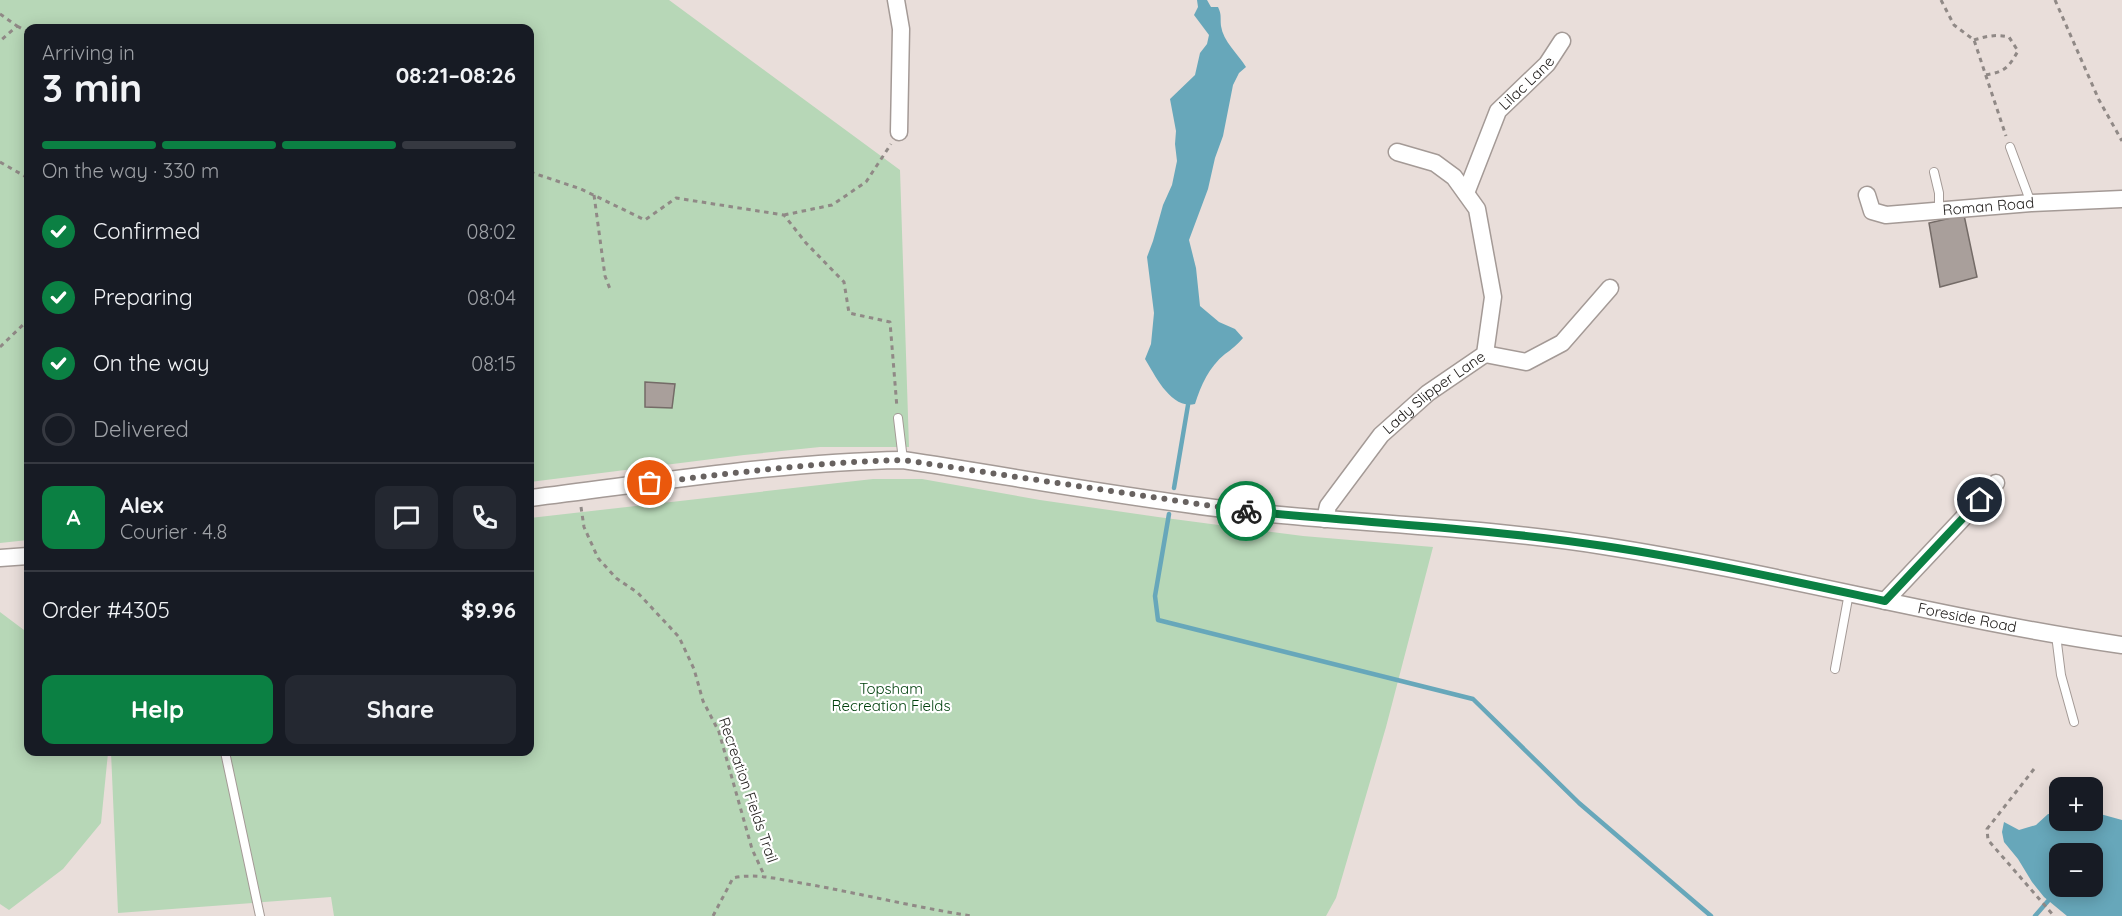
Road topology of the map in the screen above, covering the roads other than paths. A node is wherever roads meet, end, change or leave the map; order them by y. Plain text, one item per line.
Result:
1 (896, 0) edge
2 (1562, 41) dead end
3 (899, 132) road end
4 (2010, 147) road end
5 (1397, 152) dead end
6 (1934, 172) dead end
7 (1466, 193) junction
8 (1867, 195) dead end
9 (2122, 199) edge
10 (2031, 203) junction
11 (1939, 211) junction
12 (1610, 288) dead end
13 (1485, 354) junction
14 (898, 418) road end
15 (903, 460) junction
16 (1996, 483) dead end
17 (534, 498) edge
18 (1325, 519) junction
19 (24, 556) edge
20 (0, 558) edge
21 (1849, 593) junction
22 (1885, 601) junction
23 (2056, 635) junction
24 (2122, 645) edge
25 (1835, 669) dead end
26 (2074, 722) dead end
27 (226, 756) edge
28 (260, 916) edge

1 - 3 street
2 - 7 street, Lilac Lane
4 - 10 lane
5 - 7 street, Lady Slipper Lane
6 - 11 lane
7 - 13 street, Lady Slipper Lane
8 - 11 street, Roman Road
9 - 10 street, Roman Road
10 - 11 street, Roman Road
12 - 13 street
13 - 18 street, Lady Slipper Lane
14 - 15 lane
15 - 17 street, Foreside Road
15 - 18 street, Foreside Road
16 - 22 street
18 - 21 street, Foreside Road
19 - 20 street
21 - 22 street, Foreside Road
21 - 25 lane
22 - 23 street, Foreside Road
23 - 24 street, Foreside Road
23 - 26 lane
27 - 28 lane

